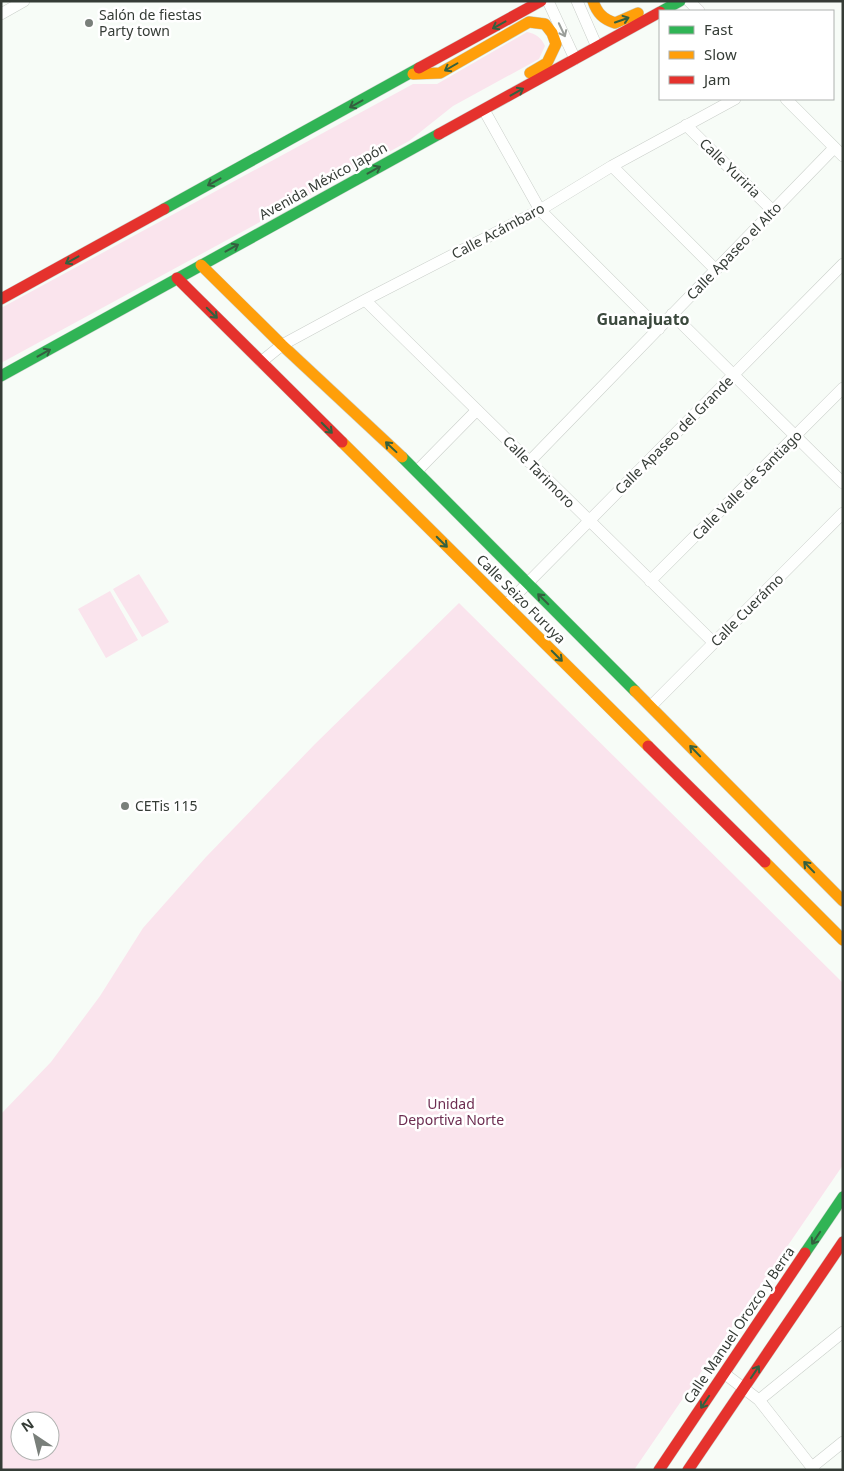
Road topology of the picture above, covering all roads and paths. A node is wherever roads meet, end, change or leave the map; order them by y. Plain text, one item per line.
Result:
1 (24, 1) edge
2 (541, 1) edge
3 (548, 1) edge
4 (577, 1) edge
5 (592, 1) edge
6 (659, 1) edge
7 (680, 1) edge
8 (689, 1) edge
9 (664, 10) edge
10 (698, 10) edge
11 (659, 13) edge
12 (1, 14) edge
13 (597, 47) junction
14 (576, 59) junction
15 (409, 75) junction
16 (733, 100) edge
17 (787, 100) edge
18 (484, 110) junction
19 (686, 125) junction
20 (427, 140) junction
21 (834, 148) junction
22 (843, 156) edge
23 (612, 166) junction
24 (540, 210) junction
25 (773, 210) junction
26 (843, 264) edge
27 (201, 265) junction
28 (716, 270) junction
29 (177, 278) junction
30 (1, 299) edge
31 (366, 300) junction
32 (672, 314) junction
33 (658, 329) junction
34 (282, 345) junction
35 (261, 362) junction
36 (733, 375) junction
37 (1, 376) edge
38 (843, 388) edge
39 (477, 410) junction
40 (796, 436) junction
41 (529, 462) junction
42 (417, 471) junction
43 (843, 483) edge
44 (843, 513) edge
45 (589, 521) junction
46 (650, 581) junction
47 (528, 584) junction
48 (506, 605) junction
49 (714, 643) junction
50 (651, 706) junction
51 (843, 901) edge
52 (843, 940) edge
53 (843, 1198) edge
54 (843, 1242) edge
55 (843, 1332) edge
56 (725, 1374) junction
57 (744, 1388) junction
58 (759, 1400) junction
59 (843, 1442) edge
60 (813, 1468) edge
61 (659, 1470) edge
62 (688, 1470) edge

1 - 12 street
2 -> 15 street
3 -> 14 street
4 - 13 street
5 -> 6 street
7 - 9 street, Avenida México Japón
8 - 10 street
11 - 13 street, Avenida México Japón
13 - 14 street, Avenida México Japón
18 -> 14 street, Avenida México Japón
20 -> 15 street
15 -> 30 street
16 - 19 street, Calle Acámbaro
17 - 21 street
18 - 20 street, Avenida México Japón
18 - 24 street
19 - 23 street, Calle Acámbaro
19 - 25 street, Calle Yuriria
27 -> 20 street, Avenida México Japón
21 - 22 street
21 - 25 street, Calle Apaseo el Alto
23 - 24 street, Calle Acámbaro
23 - 28 street
24 - 31 street, Calle Acámbaro
24 - 33 street
25 - 28 street, Calle Apaseo el Alto
26 - 36 street, Calle Apaseo del Grande
27 - 29 street, Avenida México Japón
27 - 34 street, Calle Seizo Furuya
28 - 32 street, Calle Apaseo el Alto
29 -> 35 street, Calle Seizo Furuya
37 -> 29 street, Avenida México Japón
31 - 34 street, Calle Acámbaro
31 - 39 street, Calle Tarimoro
32 - 33 street, Calle Apaseo el Alto
32 - 36 street
33 - 41 street, Calle Apaseo el Alto
34 - 35 street, Calle Acámbaro
42 -> 34 street, Calle Seizo Furuya
35 -> 48 street, Calle Seizo Furuya
36 - 40 street
36 - 45 street, Calle Apaseo del Grande
38 - 40 street, Calle Valle de Santiago
39 - 41 street, Calle Tarimoro
39 - 42 street
40 - 43 street
40 - 46 street, Calle Valle de Santiago
41 - 45 street, Calle Tarimoro
42 - 47 street, Calle Seizo Furuya
44 - 49 street, Calle Cuerámo
45 - 46 street, Calle Tarimoro
45 - 47 street, Calle Apaseo del Grande
46 - 49 street, Calle Tarimoro
47 - 48 street, Calle Apaseo del Grande
50 -> 47 street, Calle Seizo Furuya
48 -> 52 street, Calle Seizo Furuya
49 - 50 street, Calle Cuerámo
51 -> 50 street, Calle Seizo Furuya
53 -> 56 street, Calle Manuel Orozco y Berra
57 -> 54 street
55 - 58 street
56 - 57 street
56 -> 61 street, Calle Manuel Orozco y Berra
57 - 58 street
57 - 62 street
58 - 60 street
59 - 60 street

